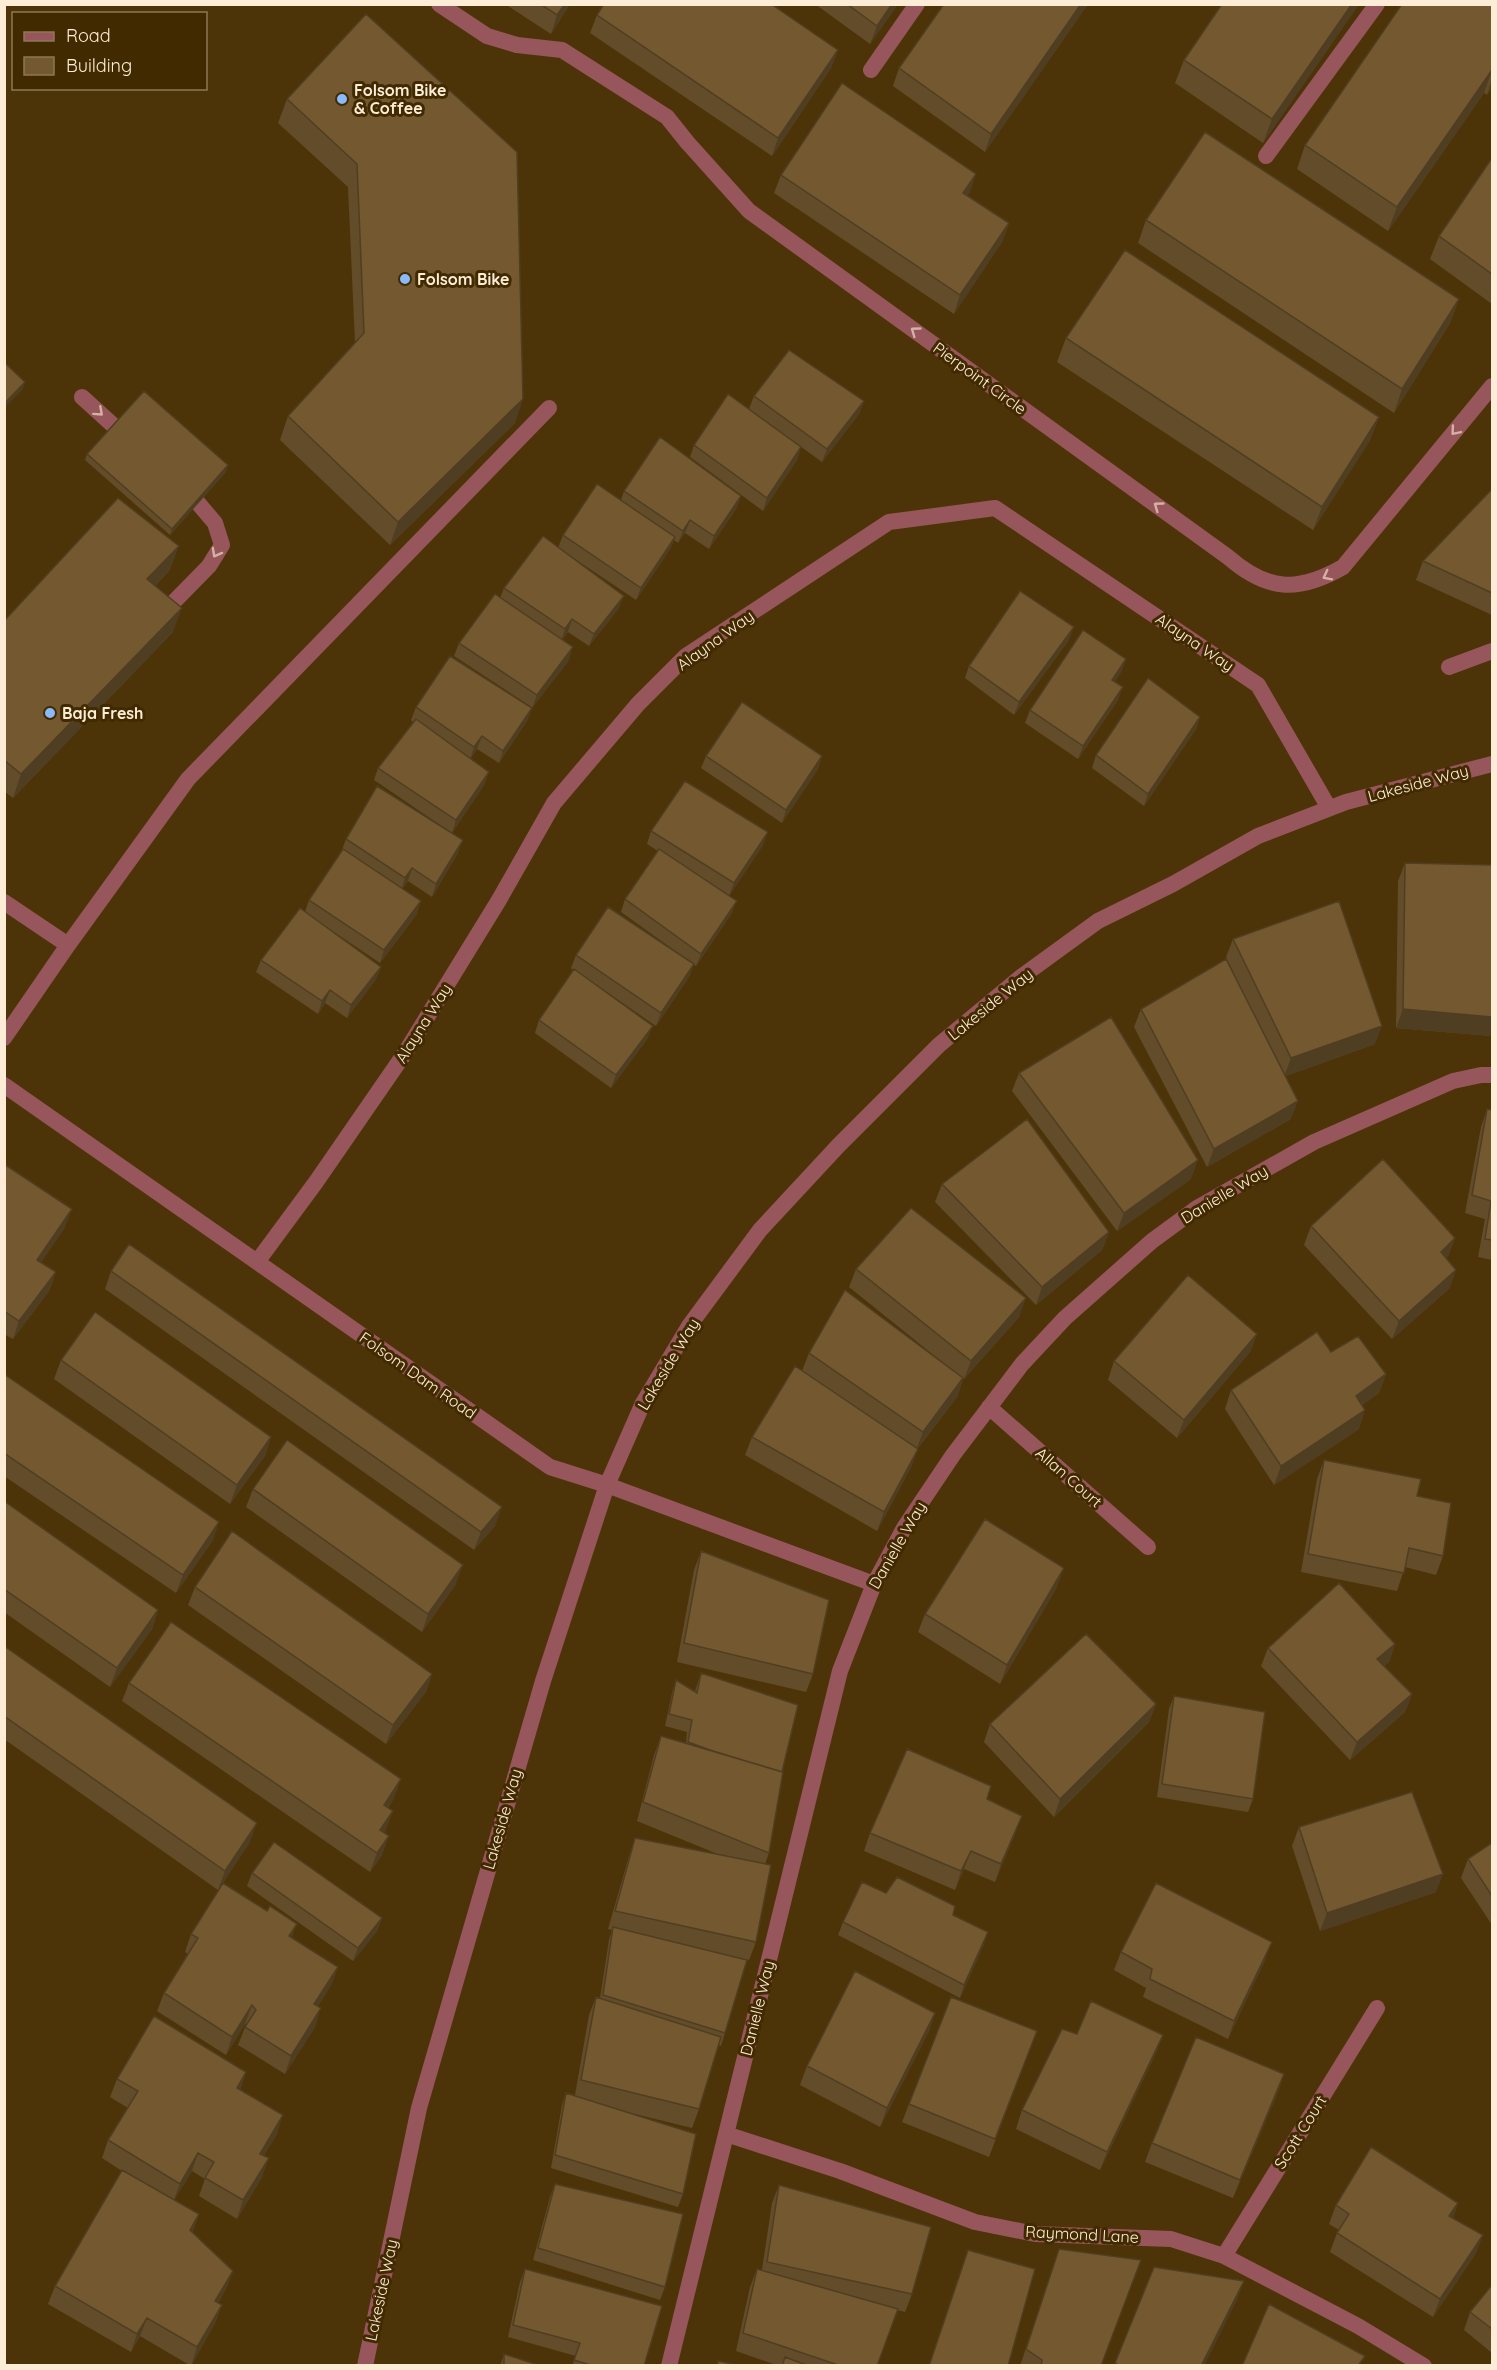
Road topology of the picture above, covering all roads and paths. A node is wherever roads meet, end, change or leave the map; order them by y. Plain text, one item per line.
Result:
1 (439, 4) edge
2 (917, 4) edge
3 (1377, 4) edge
4 (871, 70) dead end
5 (1266, 156) edge
6 (1492, 386) edge
7 (82, 397) dead end
8 (549, 408) dead end
9 (115, 427) edge
10 (198, 503) edge
11 (158, 619) edge
12 (1492, 651) edge
13 (1449, 667) dead end
14 (1492, 764) edge
15 (1329, 808) junction
16 (4, 902) edge
17 (68, 945) junction
18 (4, 1038) edge
19 (1492, 1075) edge
20 (4, 1085) edge
21 (257, 1262) junction
22 (989, 1407) junction
23 (607, 1485) junction
24 (1148, 1547) dead end
25 (873, 1584) junction
26 (1377, 2008) dead end
27 (726, 2134) junction
28 (1224, 2256) junction
29 (365, 2366) edge
30 (669, 2366) edge
31 (1424, 2366) edge

6 -> 1 street, Pierpoint Circle
2 - 4 street
3 - 5 street
7 -> 9 street
8 - 17 street
10 -> 11 street
12 - 13 street
14 - 15 street, Lakeside Way
15 - 21 street, Alayna Way
15 - 23 street, Lakeside Way
16 - 17 street
17 - 18 street
19 - 22 street, Danielle Way
20 - 21 street, Folsom Dam Road
21 - 23 street, Folsom Dam Road
22 - 24 street, Allan Court
22 - 25 street, Danielle Way
23 - 25 street, Folsom Dam Road
23 - 29 street, Lakeside Way
25 - 27 street, Danielle Way
26 - 28 street, Scott Court
27 - 28 street, Raymond Lane
27 - 30 street, Danielle Way
28 - 31 street, Raymond Lane

